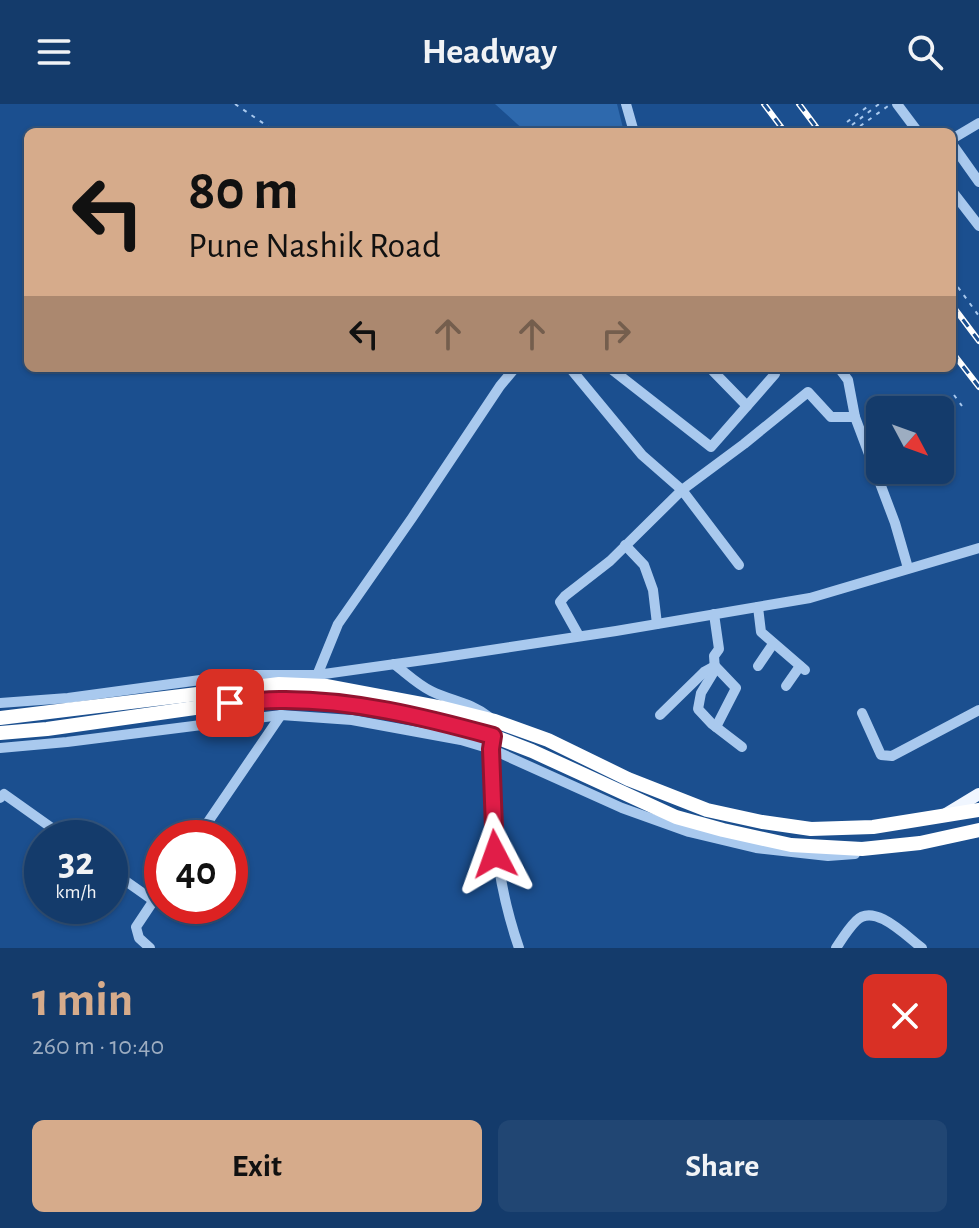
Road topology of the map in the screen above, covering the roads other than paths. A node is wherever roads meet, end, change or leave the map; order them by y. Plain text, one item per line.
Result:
1 (626, 104) edge
2 (897, 104) edge
3 (979, 123) edge
4 (633, 128) edge
5 (915, 128) edge
6 (956, 139) edge
7 (956, 148) edge
8 (979, 182) edge
9 (956, 196) edge
10 (979, 226) edge
11 (512, 372) edge
12 (573, 372) edge
13 (615, 372) edge
14 (714, 372) edge
15 (842, 372) edge
16 (775, 374) dead end
17 (747, 406) junction
18 (855, 417) junction
19 (682, 490) junction
20 (625, 545) junction
21 (979, 548) edge
22 (739, 565) dead end
23 (908, 568) junction
24 (758, 607) junction
25 (714, 614) junction
26 (657, 624) junction
27 (579, 636) junction
28 (773, 644) junction
29 (394, 664) junction
30 (715, 666) junction
31 (758, 666) dead end
32 (316, 680) junction
33 (786, 686) dead end
34 (0, 703) edge
35 (979, 710) edge
36 (862, 713) dead end
37 (281, 715) junction
38 (660, 715) dead end
39 (0, 718) edge
40 (716, 727) junction
41 (0, 733) edge
42 (493, 735) junction
43 (742, 747) dead end
44 (0, 748) edge
45 (979, 794) edge
46 (0, 798) edge
47 (979, 810) edge
48 (943, 816) junction
49 (41, 820) edge
50 (209, 820) edge
51 (979, 832) edge
52 (144, 915) edge
53 (150, 948) edge
54 (519, 948) edge
55 (836, 948) edge
56 (922, 948) edge

1 - 4 street
2 - 5 street
3 - 6 street
7 - 8 street
9 - 10 street
11 - 32 street
12 - 19 street
13 - 17 street
14 - 17 street
15 - 18 street
16 - 17 street
18 - 19 street
18 - 23 street
19 - 20 street
19 - 22 street
20 - 26 street
20 - 27 street
21 - 23 street
23 - 24 street
24 - 25 street
24 - 28 street
25 - 26 street
25 - 30 street
26 - 27 street
27 - 29 street
28 - 31 street
28 - 33 street
29 - 32 street
29 - 42 street
30 - 38 street
30 - 40 street
30 - 40 street
32 - 34 street
32 - 39 highway
32 - 42 highway
35 - 36 street
37 - 42 street
37 - 44 street
37 - 50 street
40 - 43 street
41 - 42 highway
42 - 48 highway
42 - 51 highway
42 - 54 street
45 - 48 main road
46 - 49 street
47 - 48 highway
52 - 53 street
55 - 56 street

